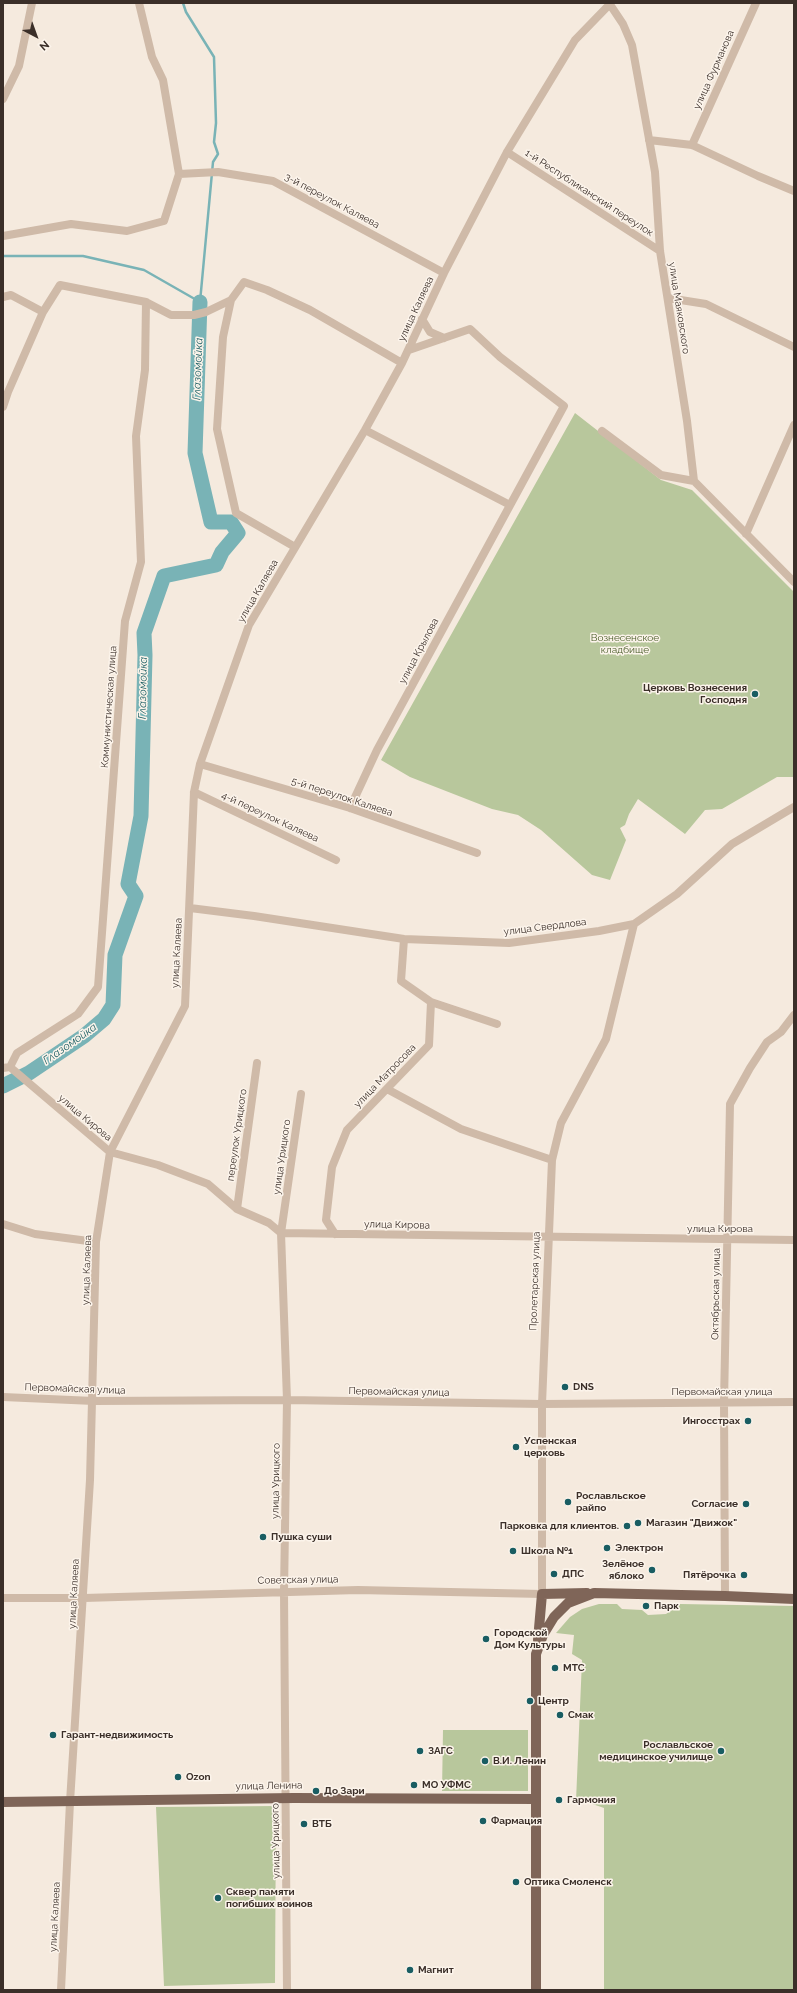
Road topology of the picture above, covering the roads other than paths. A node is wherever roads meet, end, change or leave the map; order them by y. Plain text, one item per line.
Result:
1 (32, 3) edge
2 (139, 3) edge
3 (756, 3) edge
4 (609, 4) edge
5 (3, 99) edge
6 (649, 140) junction
7 (692, 145) junction
8 (507, 152) junction
9 (178, 174) junction
10 (794, 191) edge
11 (3, 236) edge
12 (660, 250) junction
13 (444, 273) junction
14 (3, 297) edge
15 (668, 298) junction
16 (231, 300) junction
17 (146, 302) junction
18 (43, 312) junction
19 (422, 319) junction
20 (444, 338) junction
21 (794, 346) edge
22 (409, 350) junction
23 (402, 364) junction
24 (3, 407) edge
25 (794, 425) edge
26 (365, 430) junction
27 (602, 431) dead end
28 (694, 481) junction
29 (510, 505) junction
30 (746, 534) junction
31 (295, 547) junction
32 (794, 582) edge
33 (200, 764) junction
34 (194, 792) junction
35 (794, 807) edge
36 (350, 808) junction
37 (476, 853) dead end
38 (336, 860) dead end
39 (190, 908) junction
40 (634, 924) junction
41 (404, 940) junction
42 (431, 1002) junction
43 (794, 1015) edge
44 (497, 1024) dead end
45 (257, 1064) dead end
46 (6, 1067) edge
47 (387, 1089) junction
48 (301, 1094) dead end
49 (110, 1152) junction
50 (552, 1160) junction
51 (237, 1209) junction
52 (3, 1224) edge
53 (281, 1233) junction
54 (335, 1234) junction
55 (548, 1238) junction
56 (727, 1239) junction
57 (794, 1240) edge
58 (96, 1242) junction
59 (3, 1397) edge
60 (287, 1400) junction
61 (94, 1401) junction
62 (724, 1402) junction
63 (794, 1402) edge
64 (542, 1404) junction
65 (284, 1592) junction
66 (594, 1593) junction
67 (542, 1594) junction
68 (725, 1596) junction
69 (3, 1598) edge
70 (84, 1598) junction
71 (794, 1600) edge
72 (568, 1603) joint
73 (536, 1654) junction
74 (285, 1798) junction
75 (536, 1799) junction
76 (3, 1802) edge
77 (70, 1802) junction
78 (61, 1990) edge
79 (287, 1990) edge
80 (536, 1990) edge

1 - 5 street
2 - 9 street
3 - 7 street, улица Фурманова
4 - 6 street, улица Маяковского
4 - 8 street, улица Каляева
6 - 7 street
6 - 12 street, улица Маяковского
7 - 10 street
8 - 12 street, 1-й Республиканский переулок
8 - 13 street, улица Каляева
9 - 11 street
9 - 13 street, 3-й переулок Каляева
12 - 15 street, улица Маяковского
13 - 19 street, улица Каляева
14 - 18 street
15 - 21 street
15 - 28 street, улица Маяковского
16 - 17 street
16 - 23 street
16 - 31 street
17 - 18 street
17 - 46 street, Коммунистическая улица
18 - 24 street
19 - 20 street
19 - 22 street, улица Каляева
20 - 22 street, улица Крылова
20 - 29 street, улица Крылова
22 - 23 street, улица Каляева
23 - 26 street, улица Каляева
25 - 30 street
26 - 29 street
26 - 31 street, улица Каляева
27 - 28 street
28 - 30 street
29 - 36 street, улица Крылова
30 - 32 street
31 - 33 street, улица Каляева
33 - 34 street, улица Каляева
33 - 36 street, 5-й переулок Каляева
34 - 38 street, 4-й переулок Каляева
34 - 39 street, улица Каляева
35 - 40 street, улица Свердлова
36 - 37 street, 5-й переулок Каляева
39 - 41 street, улица Свердлова
39 - 49 street, улица Каляева
40 - 41 street, улица Свердлова
40 - 50 street, Пролетарская улица
41 - 42 street
42 - 44 street
42 - 47 street, улица Матросова
43 - 56 street, Октябрьская улица
45 - 51 street, переулок Урицкого
46 - 49 street, улица Кирова
47 - 50 street
47 - 54 street, улица Матросова
48 - 53 street, улица Урицкого
49 - 51 street, улица Кирова
49 - 58 street, улица Каляева
50 - 55 street, Пролетарская улица
51 - 53 street, улица Кирова
52 - 58 street
53 - 54 street, улица Кирова
53 - 60 street, улица Урицкого
54 - 55 street, улица Кирова
55 - 56 street, улица Кирова
55 - 64 street, Пролетарская улица
56 - 57 street, улица Кирова
56 - 62 street, Октябрьская улица
58 - 61 street, улица Каляева
59 - 61 street, Первомайская улица
60 - 61 street, Первомайская улица
60 - 64 street, Первомайская улица
60 - 65 street, улица Урицкого
61 - 70 street, улица Каляева
62 - 63 street, Первомайская улица
62 - 64 street, Первомайская улица
62 - 68 street, Октябрьская улица
64 - 67 street, Пролетарская улица
65 - 67 street, Советская улица
65 - 70 street, Советская улица
65 - 74 street, улица Урицкого
66 - 67 main road, Советская улица
66 - 68 main road, Советская улица
66 - 72 main road, Советская улица
67 - 73 main road, Пролетарская улица
68 - 71 main road, Советская улица
69 - 70 street, Советская улица
70 - 77 street, улица Каляева
72 - 73 main road, Пролетарская улица
73 - 75 main road, Пролетарская улица
74 - 75 main road, улица Ленина
74 - 77 main road, улица Ленина
74 - 79 street, улица Урицкого
75 - 80 main road, Пролетарская улица
76 - 77 main road, улица Ленина
77 - 78 street, улица Каляева

